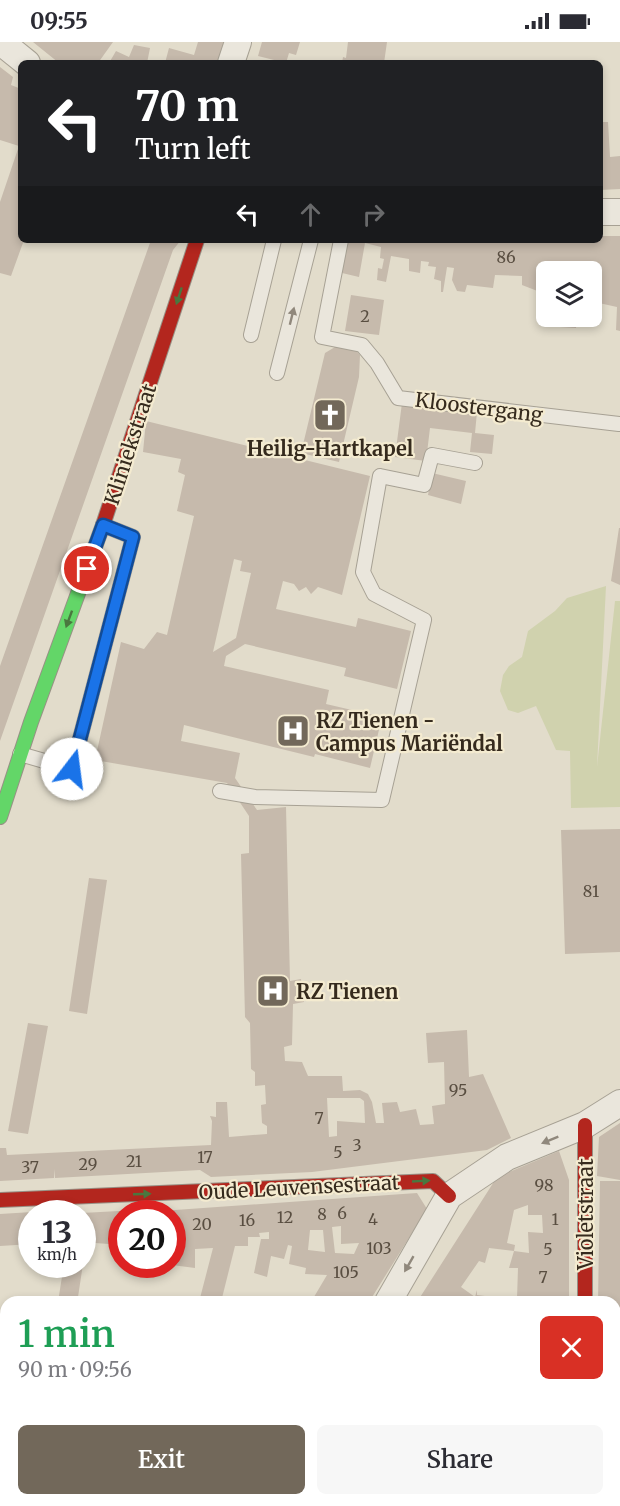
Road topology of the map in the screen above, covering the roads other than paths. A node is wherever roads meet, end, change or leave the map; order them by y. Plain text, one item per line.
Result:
1 (1, 42) edge
2 (238, 42) edge
3 (23, 60) edge
4 (232, 60) edge
5 (603, 212) edge
6 (620, 212) edge
7 (196, 243) edge
8 (273, 243) edge
9 (310, 243) edge
10 (340, 243) edge
11 (251, 335) dead end
12 (277, 373) dead end
13 (619, 424) edge
14 (475, 463) dead end
15 (103, 525) junction
16 (20, 754) junction
17 (220, 791) dead end
18 (0, 817) edge
19 (620, 1103) edge
20 (585, 1125) junction
21 (449, 1196) junction
22 (0, 1200) edge
23 (391, 1296) edge
24 (585, 1296) edge

1 - 3 street
2 - 4 street
5 - 6 street
7 -> 15 street, Kliniekstraat
8 - 11 lane
12 -> 9 lane
10 - 13 lane, Kloostergang
14 - 17 lane
15 -> 16 street, Kliniekstraat
15 - 16 lane
16 - 18 street, Kliniekstraat
19 - 20 street
20 -> 21 street
20 - 24 street, Violetstraat
22 -> 21 street, Oude Leuvensestraat
21 -> 23 street

